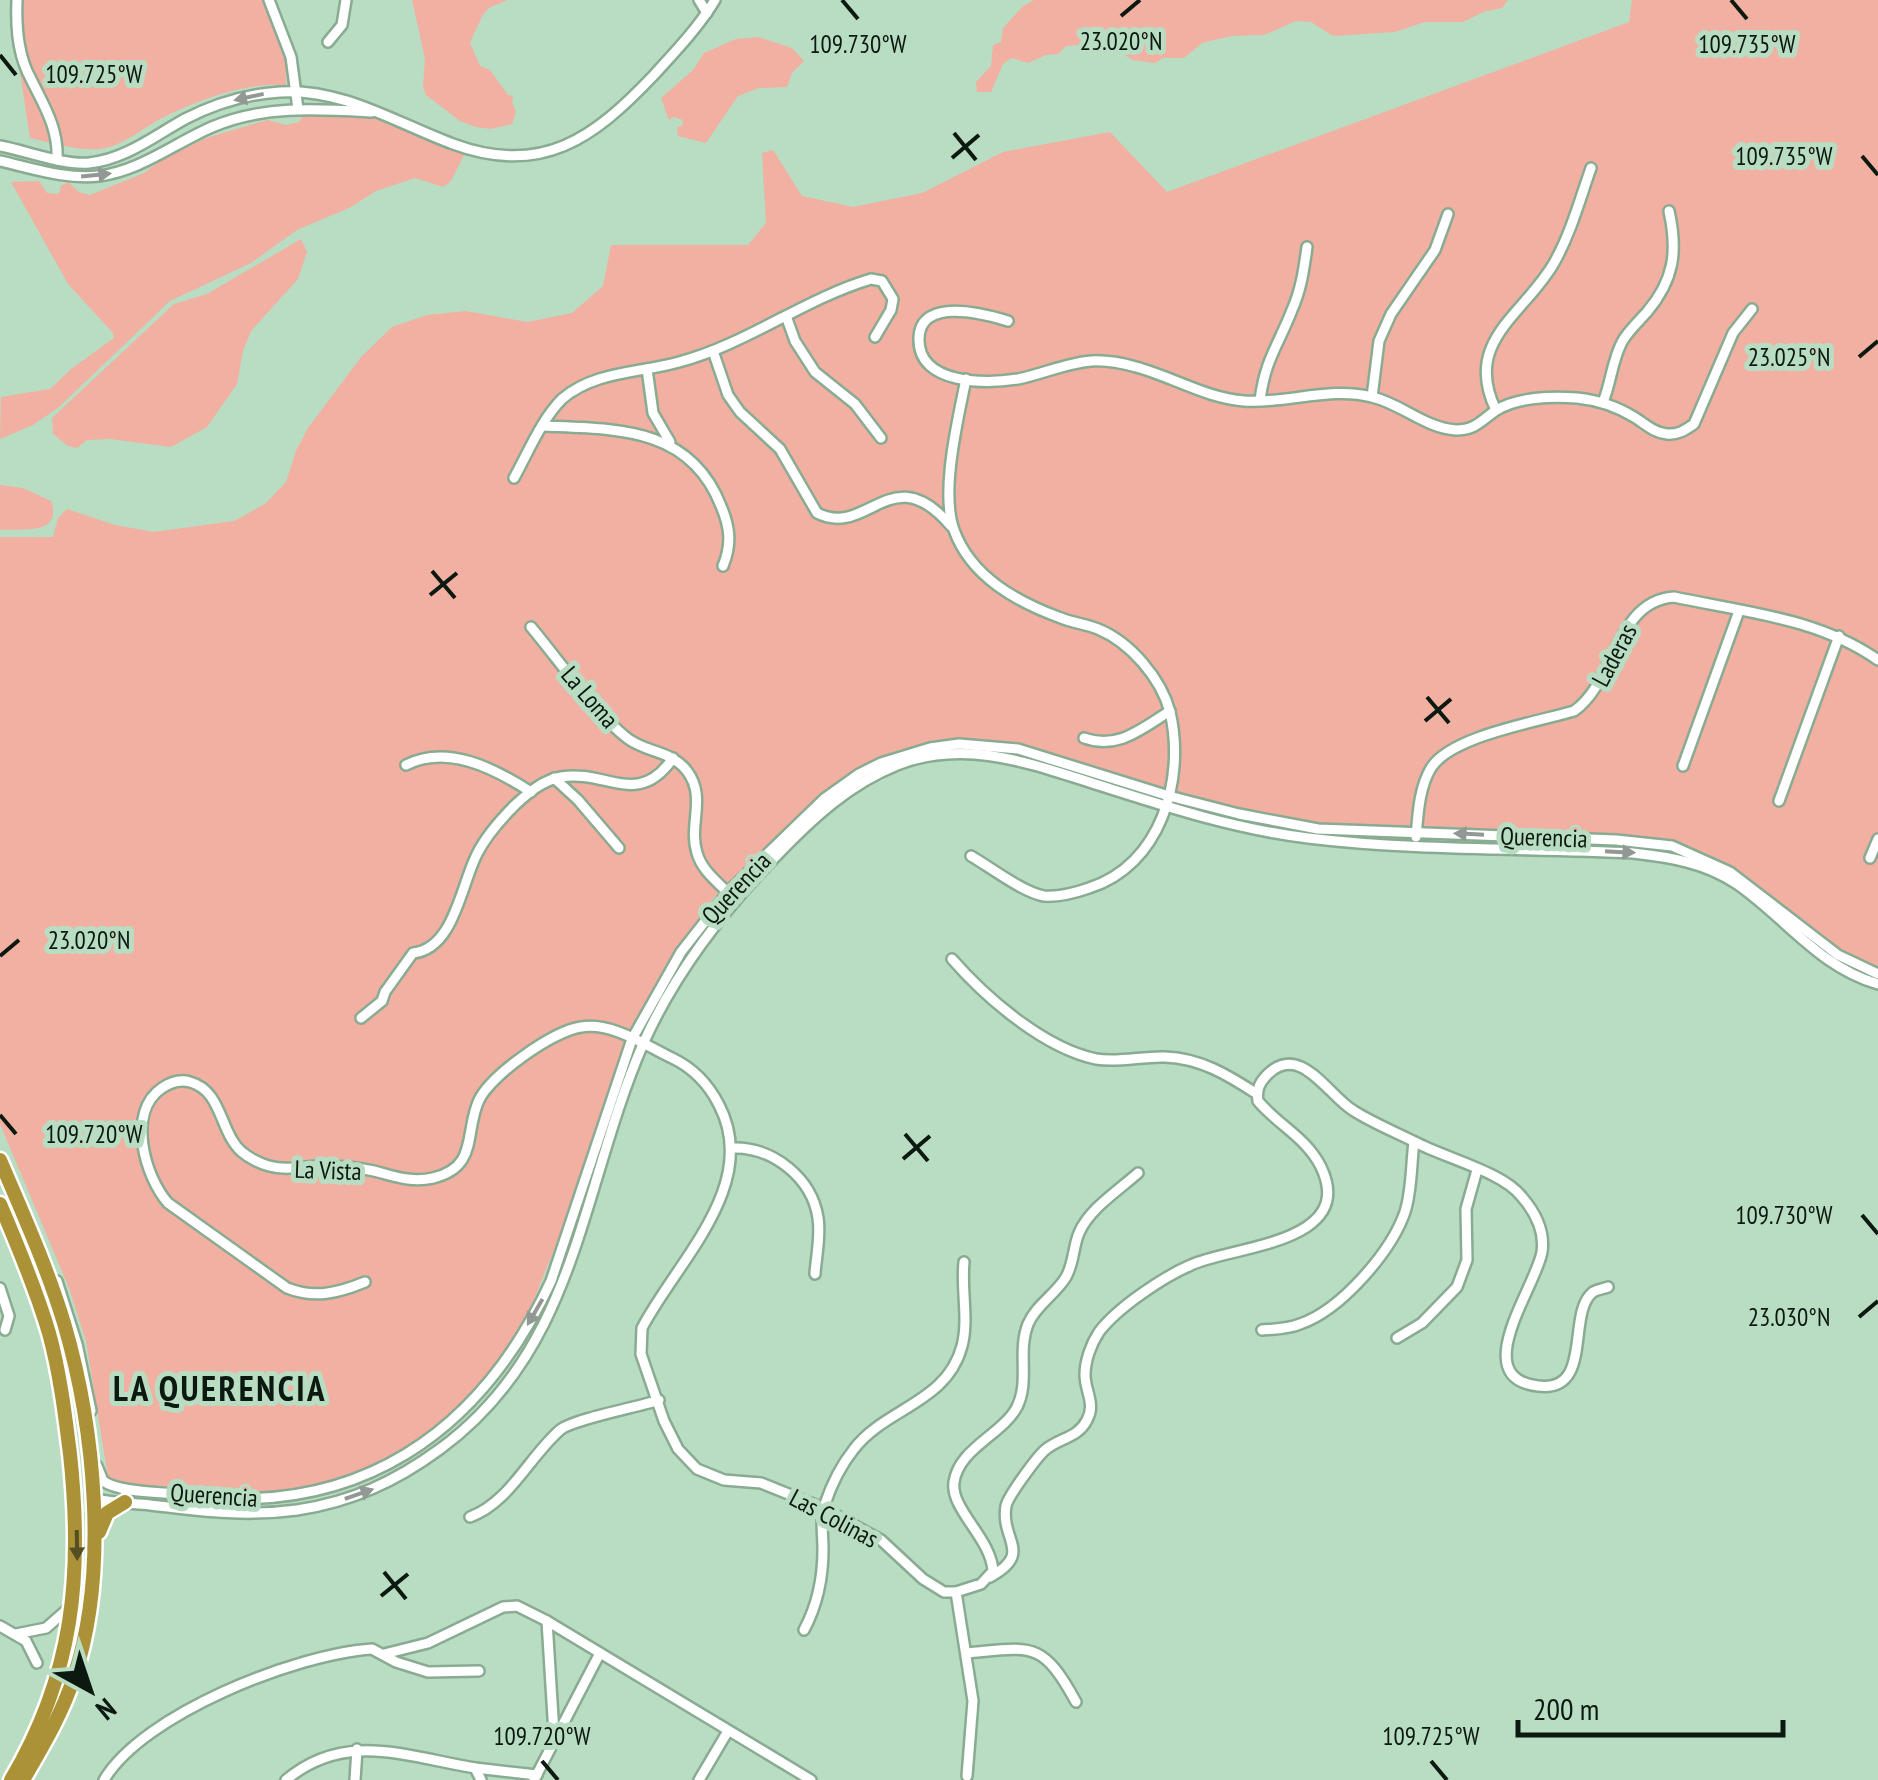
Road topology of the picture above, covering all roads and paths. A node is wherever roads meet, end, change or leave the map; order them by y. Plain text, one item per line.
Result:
1 (16, 0) edge
2 (269, 0) edge
3 (346, 0) edge
4 (698, 0) edge
5 (716, 0) edge
6 (708, 13) junction
7 (328, 42) dead end
8 (297, 92) junction
9 (298, 109) junction
10 (378, 113) junction
11 (0, 146) edge
12 (57, 158) junction
13 (0, 161) edge
14 (1592, 168) dead end
15 (54, 172) junction
16 (1669, 211) dead end
17 (1448, 214) dead end
18 (1307, 248) dead end
19 (1752, 309) dead end
20 (786, 316) junction
21 (1008, 321) dead end
22 (875, 337) dead end
23 (713, 352) junction
24 (647, 369) junction
25 (966, 380) junction
26 (1372, 396) junction
27 (1260, 400) junction
28 (1603, 402) junction
29 (1496, 410) junction
30 (543, 426) junction
31 (881, 438) dead end
32 (671, 444) junction
33 (514, 478) dead end
34 (954, 529) junction
35 (723, 566) dead end
36 (1739, 611) junction
37 (530, 627) dead end
38 (1838, 636) junction
39 (1878, 660) edge
40 (1170, 712) junction
41 (1084, 738) dead end
42 (673, 758) junction
43 (406, 766) dead end
44 (1683, 766) dead end
45 (554, 778) junction
46 (530, 792) junction
47 (1779, 801) dead end
48 (1167, 802) junction
49 (1416, 831) junction
50 (1878, 839) edge
51 (1416, 844) junction
52 (619, 848) dead end
53 (971, 856) dead end
54 (1870, 858) dead end
55 (1729, 876) junction
56 (732, 896) junction
57 (952, 959) dead end
58 (667, 974) junction
59 (1878, 974) edge
60 (1878, 984) edge
61 (361, 1018) dead end
62 (632, 1038) junction
63 (643, 1044) junction
64 (1256, 1094) junction
65 (1414, 1142) junction
66 (733, 1148) junction
67 (0, 1160) edge
68 (1477, 1170) junction
69 (1138, 1173) dead end
70 (0, 1204) edge
71 (581, 1210) junction
72 (32, 1235) junction
73 (16, 1244) junction
74 (964, 1262) dead end
75 (814, 1274) dead end
76 (365, 1282) dead end
77 (1608, 1287) dead end
78 (0, 1288) edge
79 (4, 1330) dead end
80 (1262, 1330) dead end
81 (1397, 1338) dead end
82 (659, 1400) junction
83 (311, 1492) junction
84 (183, 1495) junction
85 (92, 1498) junction
86 (125, 1502) junction
87 (316, 1507) junction
88 (823, 1508) junction
89 (181, 1510) junction
90 (470, 1517) dead end
91 (990, 1577) junction
92 (956, 1592) junction
93 (73, 1600) junction
94 (547, 1621) junction
95 (0, 1626) edge
96 (804, 1630) dead end
97 (16, 1634) junction
98 (82, 1645) junction
99 (600, 1653) junction
100 (967, 1653) junction
101 (384, 1654) junction
102 (37, 1662) dead end
103 (480, 1670) dead end
104 (1076, 1702) dead end
105 (728, 1731) junction
106 (554, 1737) junction
107 (357, 1749) junction
108 (475, 1768) junction
109 (967, 1776) dead end
110 (535, 1778) edge
111 (11, 1780) edge
112 (23, 1780) edge
113 (104, 1780) edge
114 (286, 1780) edge
115 (355, 1780) edge
116 (481, 1780) edge
117 (700, 1780) edge
118 (811, 1780) edge

1 - 12 street
2 - 8 street
3 - 7 street
4 - 6 street
5 - 6 street
6 - 10 street
8 - 9 street
8 - 10 street
8 -> 12 street
9 - 10 street
15 -> 9 street
11 - 12 street
12 - 15 street
13 - 15 street
14 - 29 street
16 - 28 street
17 - 26 street
18 - 27 street
19 - 28 street
20 - 22 street
20 - 23 street
20 - 31 street
21 - 25 street
23 - 24 street
23 - 34 street
24 - 30 street
24 - 32 street
25 - 27 street
25 - 34 street
26 - 27 street
26 - 29 street
28 - 29 street
30 - 32 street
30 - 33 street
32 - 35 street
34 - 40 street
36 - 38 street, Laderas
36 - 44 street
36 - 49 street, Laderas
37 - 42 street, La Loma
38 - 39 street, Laderas
38 - 47 street
40 - 41 street
40 - 48 street
42 - 45 street
42 - 56 street
43 - 46 street
45 - 46 street
45 - 52 street
46 - 61 street
48 - 49 street, Querencia
48 - 51 street, Querencia
48 - 53 street
48 - 56 street, Querencia
49 - 51 street, Laderas
55 -> 49 street, Querencia
50 - 54 street
51 -> 55 street, Querencia
55 - 59 street, Querencia
55 - 60 street, Querencia
56 - 58 street, Querencia
56 - 63 street, Querencia
57 - 64 street
58 - 62 street, Querencia
58 - 63 street
62 - 63 street
62 - 71 street, Querencia
62 - 76 street, La Vista
63 - 66 street
63 - 71 street, Querencia
64 - 65 street
64 - 91 street
65 - 68 street
65 - 80 street
66 - 75 street
66 - 82 street, Las Colinas
67 - 72 highway
68 - 77 street
68 - 81 street
69 - 91 street
70 - 73 highway
71 -> 83 street, Querencia
87 -> 71 street, Querencia
72 - 84 street, Querencia
72 - 85 highway
73 - 85 highway
73 -> 93 highway
74 - 88 street
78 - 79 street
82 - 88 street, Las Colinas
82 - 90 street
83 - 84 street, Querencia
83 - 87 street
84 - 89 street
85 - 86 street, Querencia
85 - 98 highway
86 - 89 street, Querencia
86 - 98 highway
87 - 89 street, Querencia
88 - 92 street, Las Colinas
88 - 96 street
91 - 92 street
92 - 100 street
93 - 97 street
93 - 111 highway
94 - 99 street
94 - 101 street
94 - 106 street
95 - 97 street
97 - 102 street
98 - 112 highway
99 - 105 street
99 - 106 street
100 - 104 street
100 - 109 street
101 - 103 street
101 - 113 street
105 - 117 street
105 - 118 street
106 - 110 street
107 - 108 street
107 - 114 street
107 - 115 street
108 - 110 street
108 - 116 street

